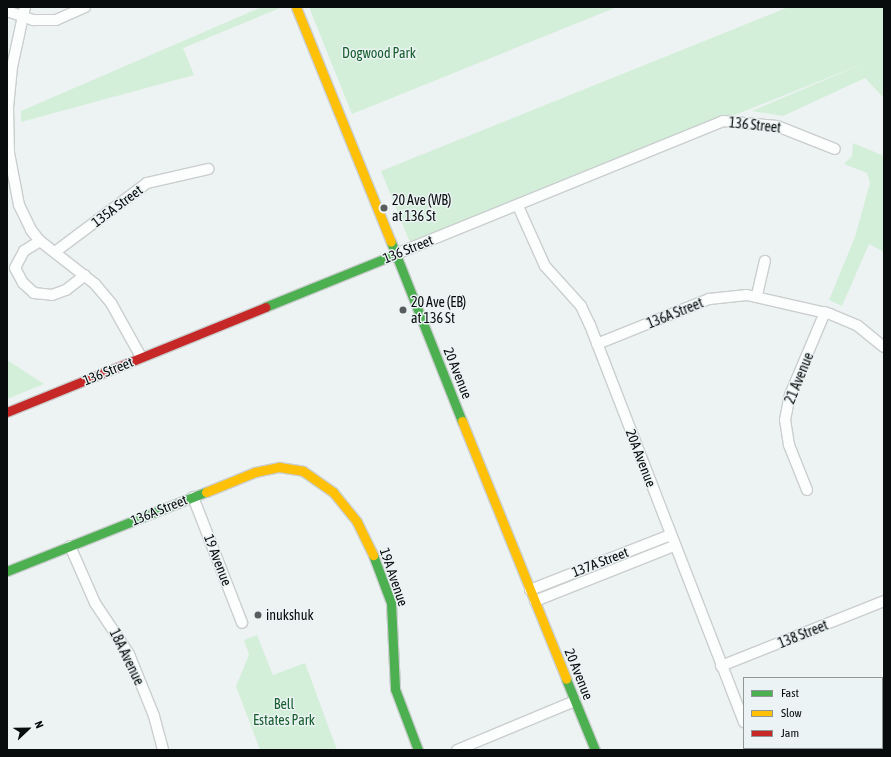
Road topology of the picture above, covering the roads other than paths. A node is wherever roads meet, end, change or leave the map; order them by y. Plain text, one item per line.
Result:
1 (85, 7) edge
2 (296, 7) edge
3 (7, 11) edge
4 (24, 12) edge
5 (835, 149) dead end
6 (208, 169) dead end
7 (518, 206) junction
8 (40, 241) junction
9 (55, 252) junction
10 (396, 254) junction
11 (765, 261) dead end
12 (85, 275) junction
13 (757, 295) junction
14 (824, 312) junction
15 (597, 344) junction
16 (884, 347) edge
17 (141, 357) junction
18 (7, 412) edge
19 (314, 476) joint
20 (807, 490) dead end
21 (193, 497) junction
22 (670, 535) junction
23 (70, 546) junction
24 (674, 546) junction
25 (612, 558) junction
26 (616, 568) junction
27 (7, 571) edge
28 (530, 590) junction
29 (535, 601) junction
30 (884, 601) edge
31 (242, 623) dead end
32 (721, 666) junction
33 (575, 701) junction
34 (743, 720) edge
35 (163, 750) edge
36 (418, 750) edge
37 (457, 750) edge
38 (595, 750) edge

1 - 4 street
2 - 10 street, 20 Avenue
3 - 4 street
4 - 8 street
5 - 7 street, 136 Street
6 - 9 street, 135A Street
7 - 10 street, 136 Street
7 - 15 street, 20A Avenue
8 - 9 street
8 - 12 street
9 - 12 street
10 - 17 street, 136 Street
10 - 28 street, 20 Avenue
11 - 13 street
12 - 17 street
13 - 14 street, 136A Street
13 - 15 street, 136A Street
14 - 16 street, 136A Street
14 - 20 street, 21 Avenue
15 - 22 street, 20A Avenue
17 - 18 street, 136 Street
19 - 21 street, 136A Street
19 - 36 street, 19A Avenue
21 - 23 street, 136A Street
21 - 31 street, 19 Avenue
22 - 24 street, 20A Avenue
22 - 25 street, 137A Street
23 - 27 street, 136A Street
23 - 35 street, 18A Avenue
24 - 26 street, 137A Street
24 - 32 street, 20A Avenue
25 - 26 street
25 - 28 street, 137A Street
26 - 29 street, 137A Street
28 - 29 street, 20 Avenue
29 - 33 street, 20 Avenue
30 - 32 street, 138 Street
32 - 34 street, 20A Avenue
33 - 37 street
33 - 38 street, 20 Avenue

